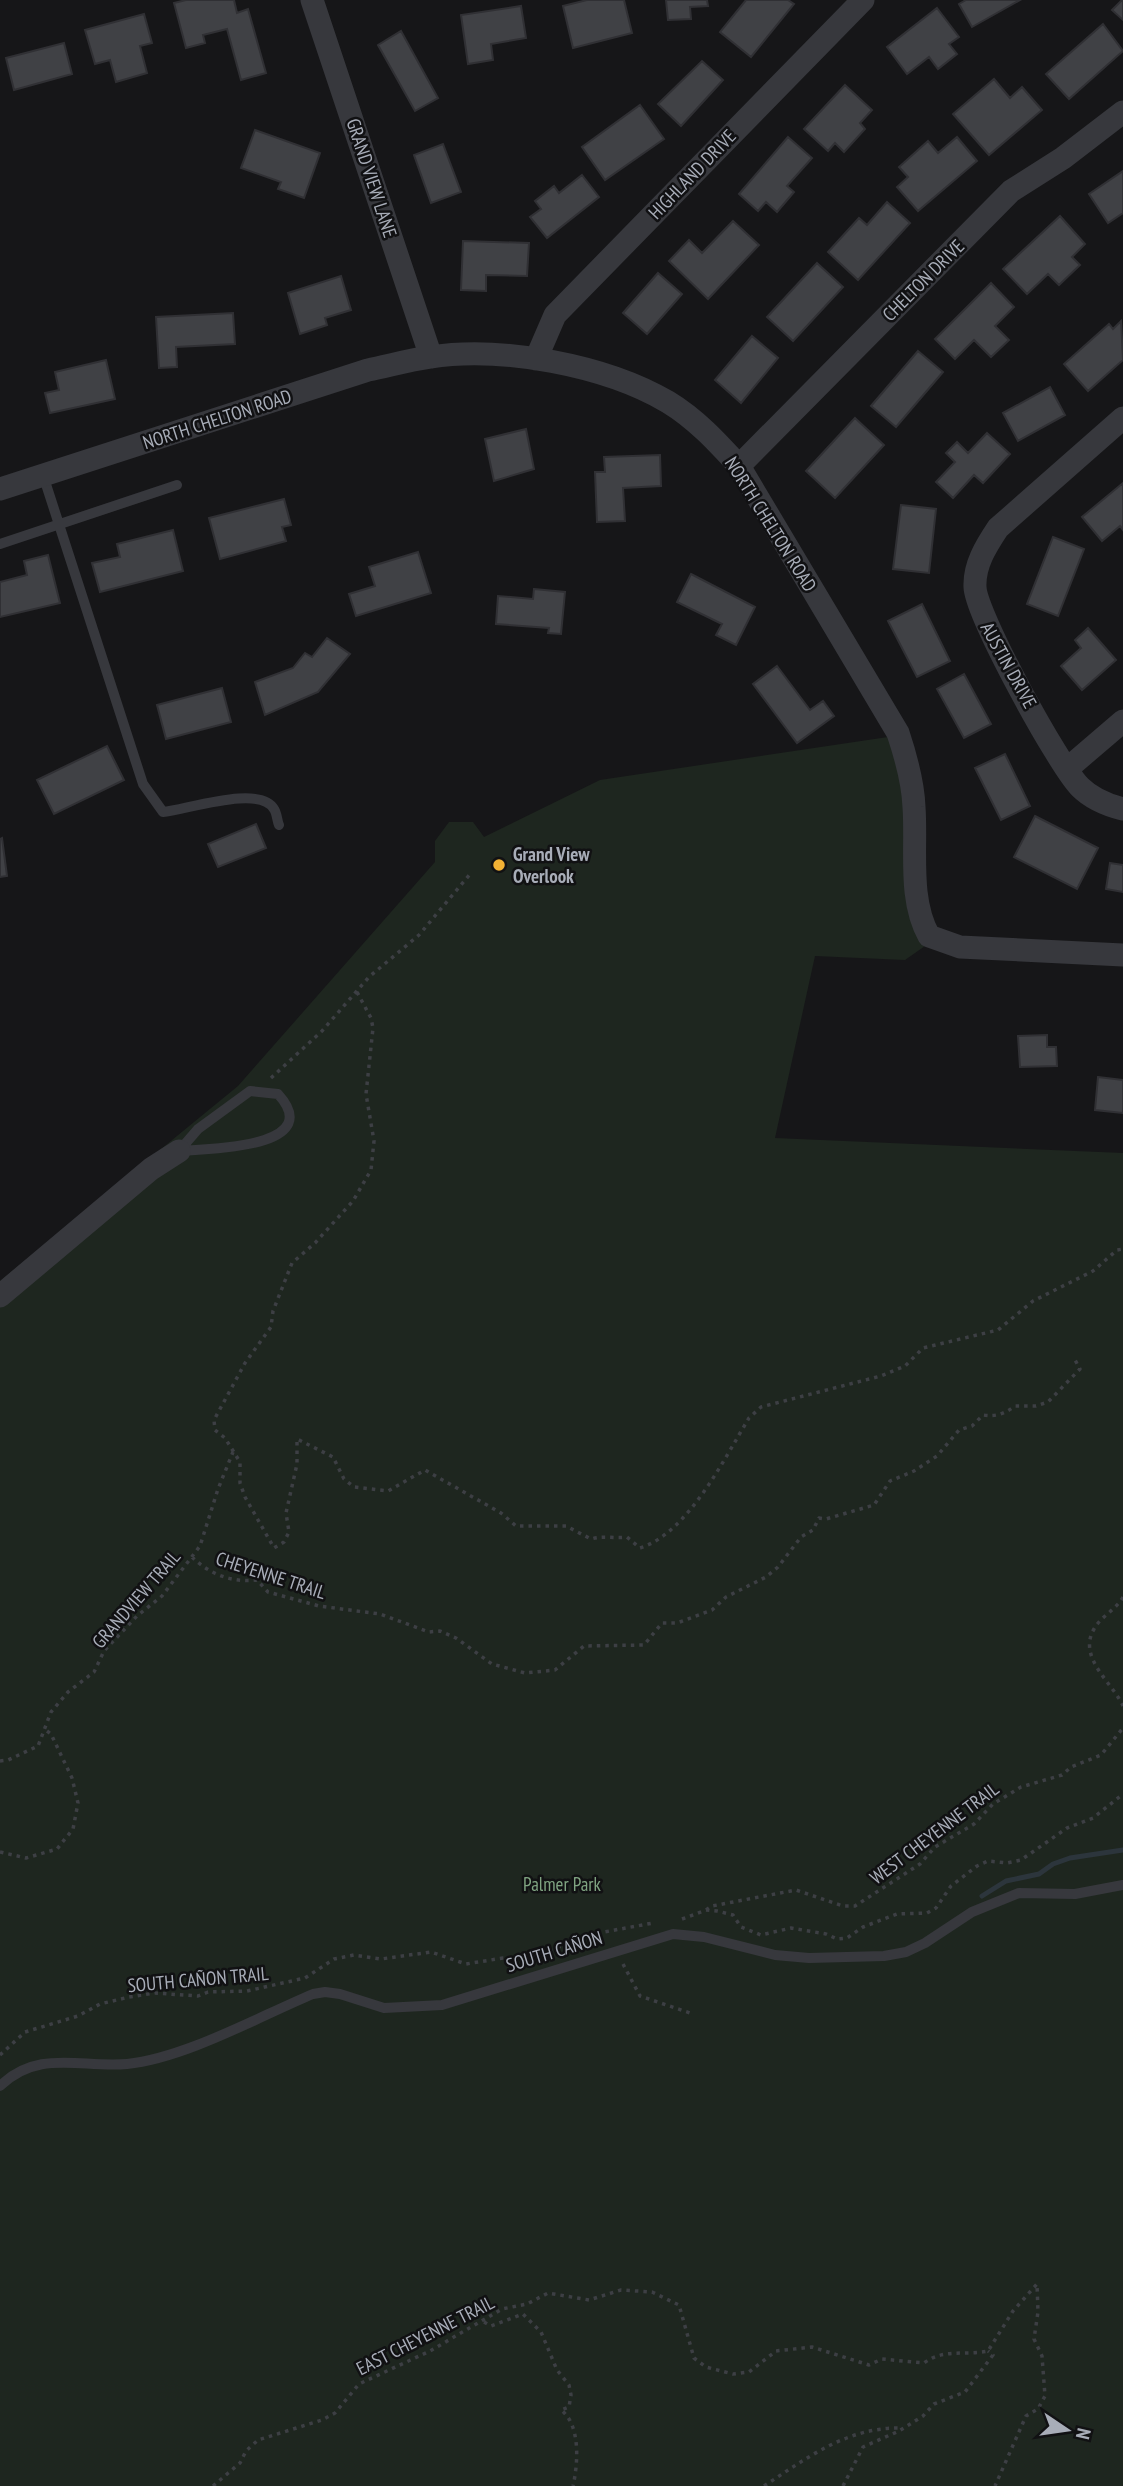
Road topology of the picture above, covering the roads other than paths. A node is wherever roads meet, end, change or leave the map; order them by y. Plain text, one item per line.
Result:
1 (312, 0) edge
2 (863, 0) edge
3 (1123, 112) edge
4 (430, 357) junction
5 (536, 359) junction
6 (1123, 418) edge
7 (739, 466) junction
8 (43, 475) junction
9 (177, 485) dead end
10 (0, 489) edge
11 (58, 525) junction
12 (0, 544) edge
13 (1123, 721) edge
14 (1067, 769) junction
15 (1123, 809) edge
16 (279, 825) dead end
17 (1123, 954) edge
18 (179, 1151) junction
19 (0, 1296) edge
20 (1123, 1885) edge
21 (0, 2087) edge

1 - 4 street, GRAND VIEW LANE
2 - 5 street, HIGHLAND DRIVE
3 - 7 street, CHELTON DRIVE
4 - 5 street, NORTH CHELTON ROAD
4 - 8 street, NORTH CHELTON ROAD
5 - 7 street, NORTH CHELTON ROAD
6 - 14 street, AUSTIN DRIVE
7 - 17 street, NORTH CHELTON ROAD
8 - 10 street, NORTH CHELTON ROAD
8 - 11 lane
9 - 11 lane
11 - 12 lane
11 - 16 lane
13 - 14 street
14 - 15 street, AUSTIN DRIVE
18 - 18 lane
18 - 19 street
20 - 21 lane, SOUTH CAÑON

